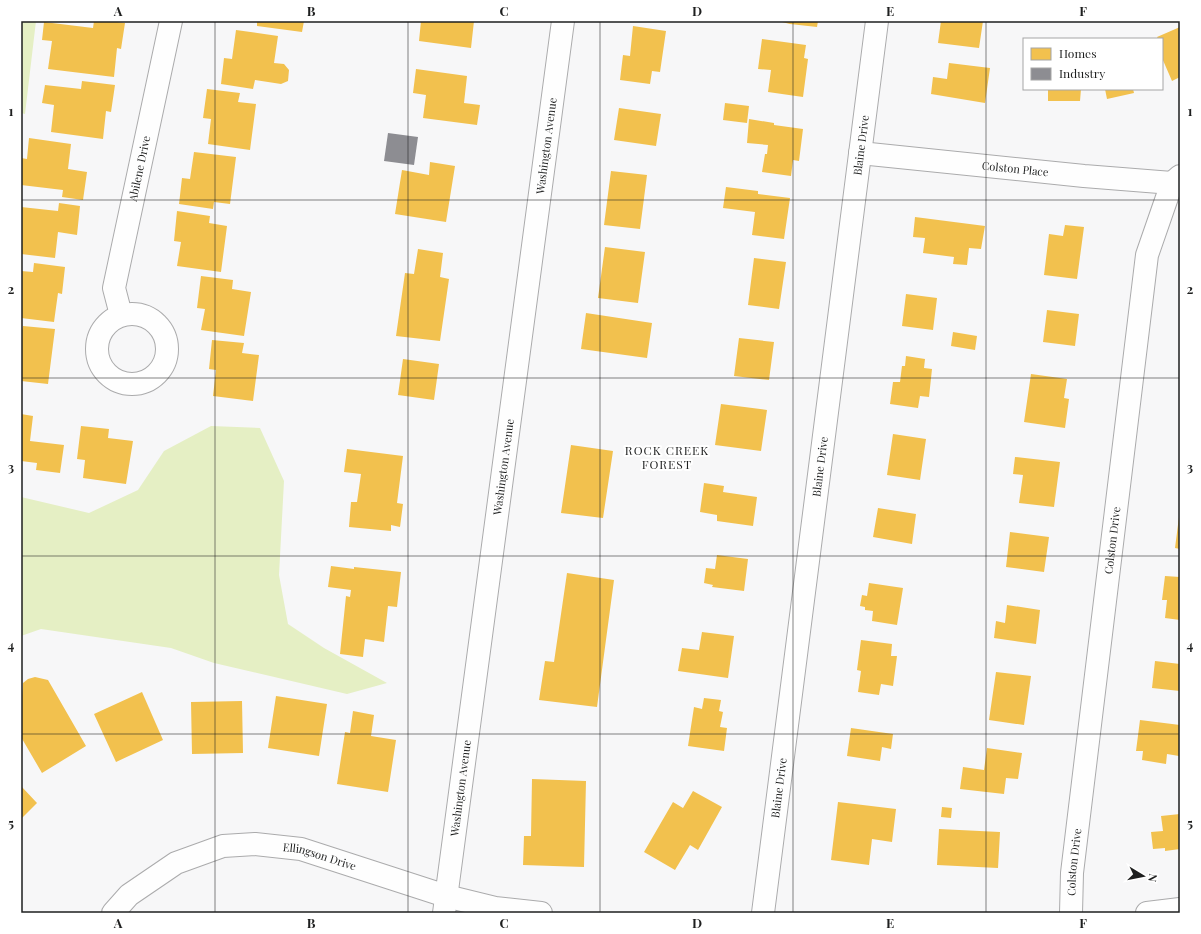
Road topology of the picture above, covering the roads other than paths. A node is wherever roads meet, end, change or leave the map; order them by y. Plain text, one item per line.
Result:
1 (171, 21) edge
2 (563, 21) edge
3 (877, 21) edge
4 (860, 152) junction
5 (1176, 180) edge
6 (121, 315) dead end
7 (445, 905) edge
8 (1180, 909) edge
9 (113, 913) edge
10 (541, 913) edge
11 (763, 913) edge
12 (1071, 913) edge
13 (1147, 913) edge

1 - 6 street, Abilene Drive
2 - 7 street, Washington Avenue
3 - 4 street, Blaine Drive
4 - 5 street, Colston Place
4 - 11 street, Blaine Drive
5 - 12 street, Colston Drive
7 - 9 street, Ellingson Drive
7 - 10 street, Ellingson Drive
8 - 13 street

